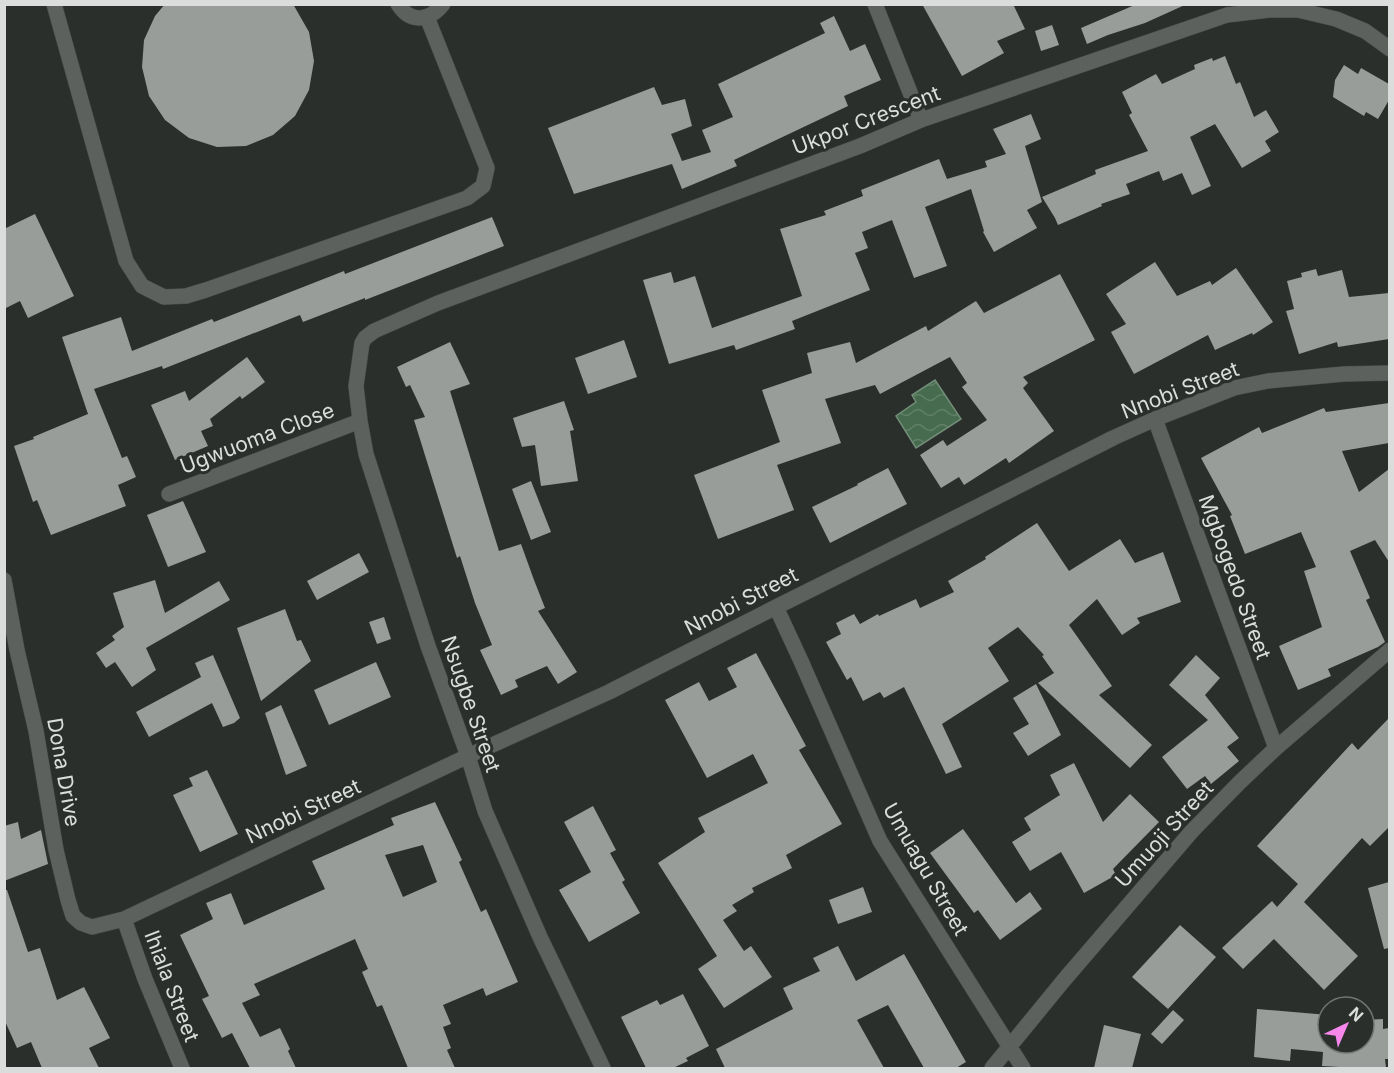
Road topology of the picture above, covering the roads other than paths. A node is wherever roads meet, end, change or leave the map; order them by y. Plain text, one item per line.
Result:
1 (54, 4) edge
2 (398, 4) edge
3 (443, 4) edge
4 (876, 4) edge
5 (1310, 9) edge
6 (427, 17) junction
7 (1389, 49) edge
8 (921, 120) junction
9 (365, 338) joint
10 (1389, 373) edge
11 (1155, 419) junction
12 (360, 421) junction
13 (169, 494) dead end
14 (4, 580) edge
15 (776, 607) junction
16 (1389, 650) edge
17 (1276, 748) junction
18 (468, 756) junction
19 (124, 919) junction
20 (1009, 1046) junction
21 (182, 1068) edge
22 (603, 1068) edge
23 (992, 1068) edge
24 (1023, 1068) edge

1 - 6 street
2 - 6 street
3 - 6 street
4 - 8 street
5 - 7 street, Ukpor Crescent
5 - 8 street, Ukpor Crescent
8 - 9 street, Ukpor Crescent
9 - 12 street, Nsugbe Street
10 - 11 street, Nnobi Street
11 - 15 street, Nnobi Street
11 - 17 street, Mgbogedo Street
12 - 13 street, Ugwuoma Close
12 - 18 street, Nsugbe Street
14 - 19 street, Dona Drive
15 - 18 street, Nnobi Street
15 - 20 street, Umuagu Street
16 - 17 street, Umuoji Street
17 - 20 street, Umuoji Street
18 - 19 street, Nnobi Street
18 - 22 street, Nsugbe Street
19 - 21 street, Ihiala Street
20 - 23 street, Umuoji Street
20 - 24 street, Umuagu Street

